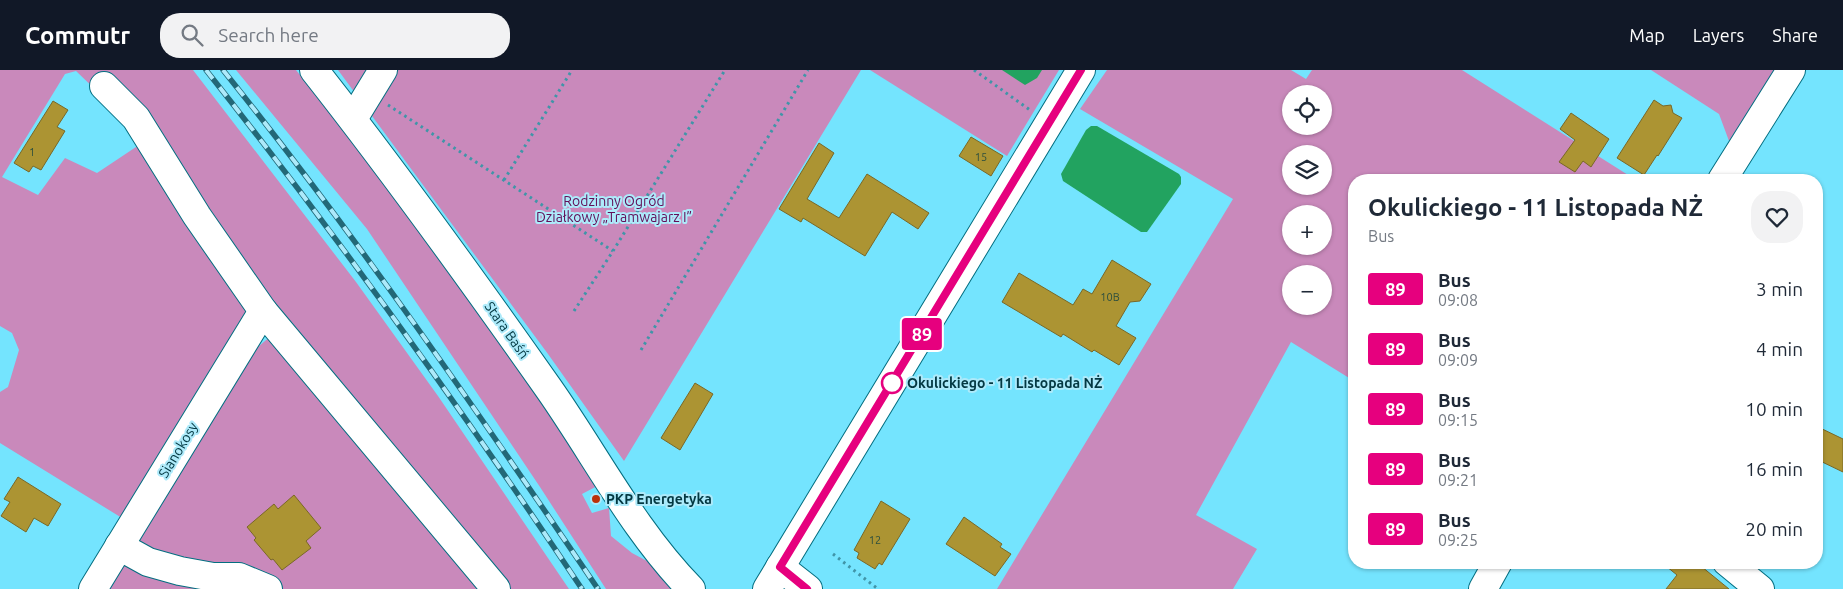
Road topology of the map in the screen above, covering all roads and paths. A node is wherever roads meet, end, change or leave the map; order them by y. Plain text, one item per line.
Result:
1 (314, 70) edge
2 (572, 70) edge
3 (725, 70) edge
4 (808, 70) edge
5 (974, 70) edge
6 (1081, 70) edge
7 (1791, 70) edge
8 (376, 81) edge
9 (104, 86) dead end
10 (1034, 113) dead end
11 (352, 119) junction
12 (1726, 174) edge
13 (504, 180) junction
14 (613, 251) junction
15 (263, 311) junction
16 (574, 311) dead end
17 (641, 350) dead end
18 (119, 546) junction
19 (833, 554) dead end
20 (1494, 569) edge
21 (1736, 569) edge
22 (774, 578) edge
23 (93, 589) edge
24 (268, 589) edge
25 (496, 589) edge
26 (691, 589) edge
27 (808, 589) edge
28 (878, 589) edge
29 (1483, 589) edge
30 (1760, 589) edge

1 - 11 street, Stara Baśń
2 - 13 path
3 - 14 path
4 - 17 path
5 - 10 path
6 - 22 street
7 - 12 street
8 - 11 street
8 - 13 path
9 - 15 street
11 - 26 street, Stara Baśń
13 - 14 path
14 - 16 path
15 - 18 street, Sianokosy
15 - 25 street
18 - 23 street, Sianokosy
18 - 24 street
19 - 28 path
20 - 29 street
21 - 30 street
22 - 27 street

